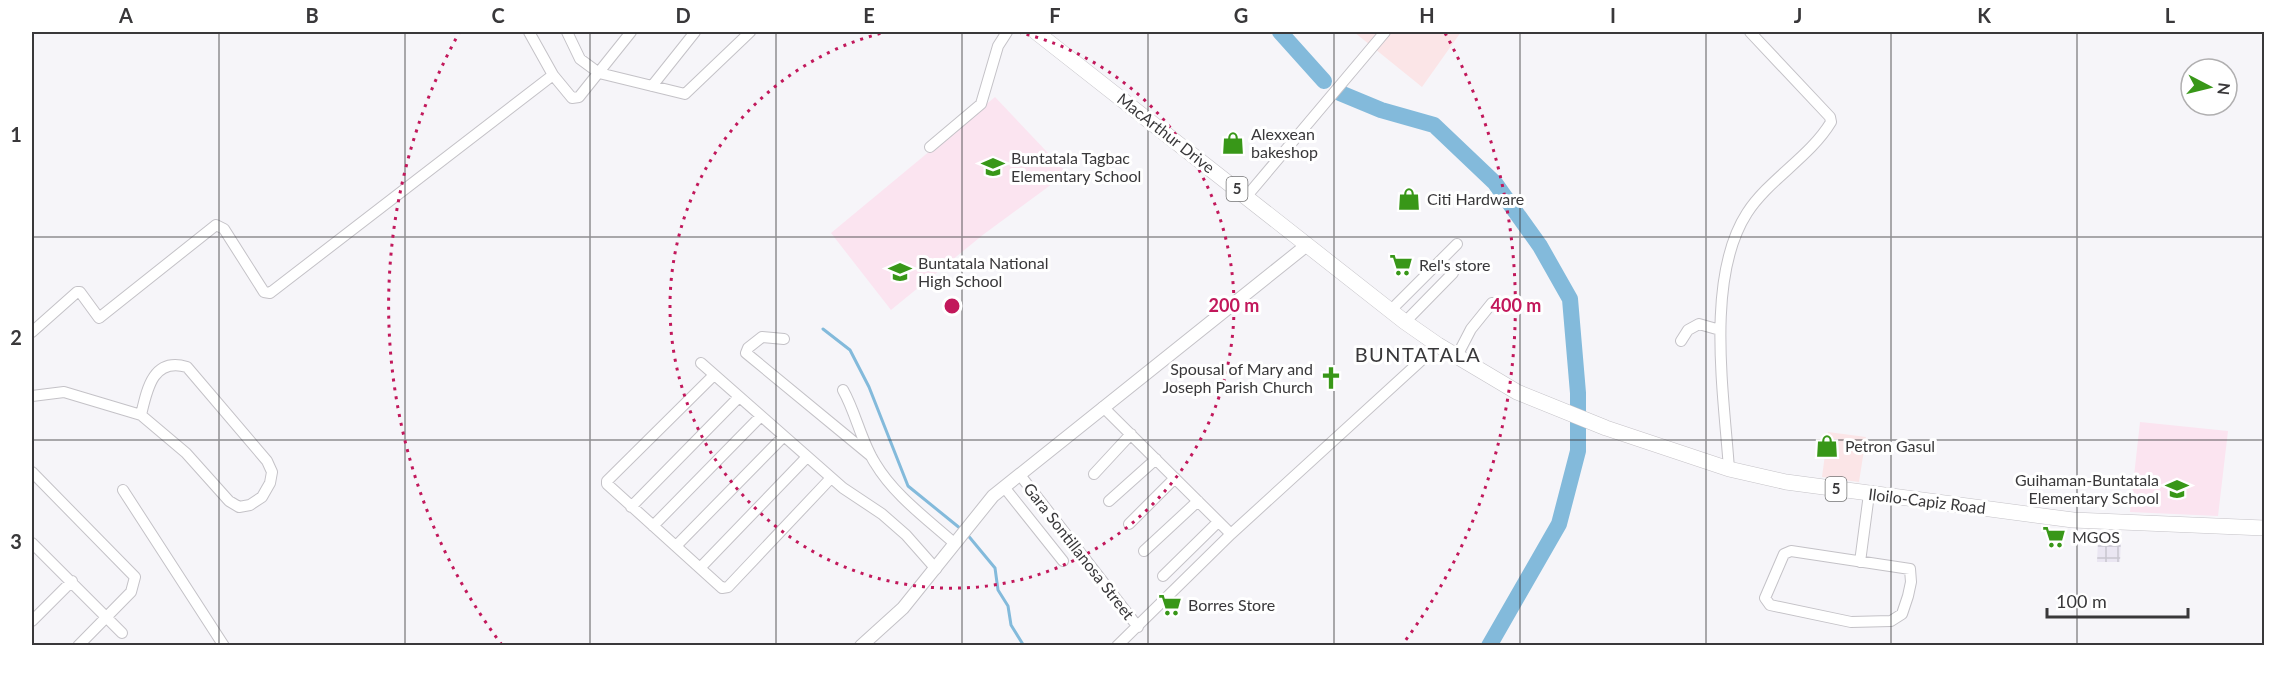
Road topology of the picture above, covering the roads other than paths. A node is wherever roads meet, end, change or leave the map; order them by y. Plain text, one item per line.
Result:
1 (529, 32) edge
2 (567, 32) edge
3 (631, 32) edge
4 (750, 32) edge
5 (1007, 32) edge
6 (1036, 32) edge
7 (1385, 32) edge
8 (1750, 32) edge
9 (688, 34) edge
10 (599, 73) junction
11 (553, 75) junction
12 (652, 86) junction
13 (930, 147) dead end
14 (1246, 197) junction
15 (1457, 244) dead end
16 (1307, 245) junction
17 (1453, 273) dead end
18 (1492, 303) dead end
19 (1390, 311) junction
20 (1405, 322) junction
21 (1720, 330) junction
22 (32, 332) edge
23 (784, 339) dead end
24 (1681, 341) dead end
25 (1438, 345) junction
26 (1457, 356) junction
27 (701, 363) dead end
28 (714, 375) junction
29 (843, 390) dead end
30 (32, 396) edge
31 (739, 397) junction
32 (1103, 407) junction
33 (141, 415) junction
34 (761, 416) junction
35 (1131, 434) junction
36 (784, 436) junction
37 (871, 456) junction
38 (807, 457) junction
39 (1156, 459) junction
40 (1729, 469) junction
41 (32, 472) edge
42 (1094, 474) dead end
43 (1020, 475) junction
44 (831, 478) junction
45 (1175, 478) junction
46 (1004, 487) junction
47 (123, 490) dead end
48 (1869, 494) junction
49 (1109, 501) dead end
50 (1198, 501) junction
51 (631, 507) junction
52 (1218, 522) junction
53 (1129, 524) dead end
54 (653, 526) junction
55 (2265, 528) edge
56 (1231, 534) junction
57 (956, 540) junction
58 (676, 546) junction
59 (34, 550) edge
60 (1144, 551) dead end
61 (1063, 561) dead end
62 (1860, 562) junction
63 (700, 568) junction
64 (936, 569) junction
65 (1163, 576) dead end
66 (72, 580) junction
67 (107, 616) junction
68 (32, 621) edge
69 (1138, 627) junction
70 (122, 633) dead end
71 (78, 645) edge
72 (224, 645) edge
73 (861, 645) edge
74 (1117, 645) edge

1 - 11 street
2 - 10 street
3 - 10 street
4 - 12 street
5 - 13 street
6 - 14 main road, MacArthur Drive / 5
7 - 14 street
8 - 21 street
9 - 12 street
10 - 11 street
10 - 12 street
11 - 22 street
14 - 16 main road, MacArthur Drive / 5
15 - 19 street
16 - 19 main road, MacArthur Drive / 5
16 - 32 street
17 - 20 street
18 - 26 street
19 - 20 main road, MacArthur Drive / 5
20 - 25 main road, MacArthur Drive / 5
21 - 24 street
21 - 40 street
23 - 37 street
25 - 26 main road, Iloilo-Capiz Road / 5
25 - 56 street
26 - 40 main road, Iloilo-Capiz Road / 5
27 - 28 street
28 - 31 street
28 - 51 street
29 - 37 street
30 - 33 street
31 - 34 street
31 - 51 street
32 - 35 street
32 - 43 street
33 - 33 street
34 - 36 street
34 - 54 street
35 - 39 street
35 - 42 street
36 - 38 street
36 - 58 street
37 - 57 street
38 - 44 street
38 - 63 street
39 - 45 street
39 - 49 street
40 - 48 main road, Iloilo-Capiz Road / 5
41 - 67 street
43 - 46 street
43 - 69 street, Gara Sontillanosa Street
44 - 63 street
44 - 64 street
45 - 50 street
45 - 53 street
46 - 57 street
46 - 61 street
47 - 72 street
48 - 55 main road, Iloilo-Capiz Road / 5
48 - 62 street
50 - 52 street
50 - 60 street
51 - 54 street
52 - 56 street
52 - 65 street
54 - 58 street
56 - 69 street
57 - 64 street
58 - 63 street
59 - 66 street
62 - 62 street
64 - 73 street
66 - 67 street
66 - 68 street
67 - 70 street
67 - 71 street
69 - 74 street

